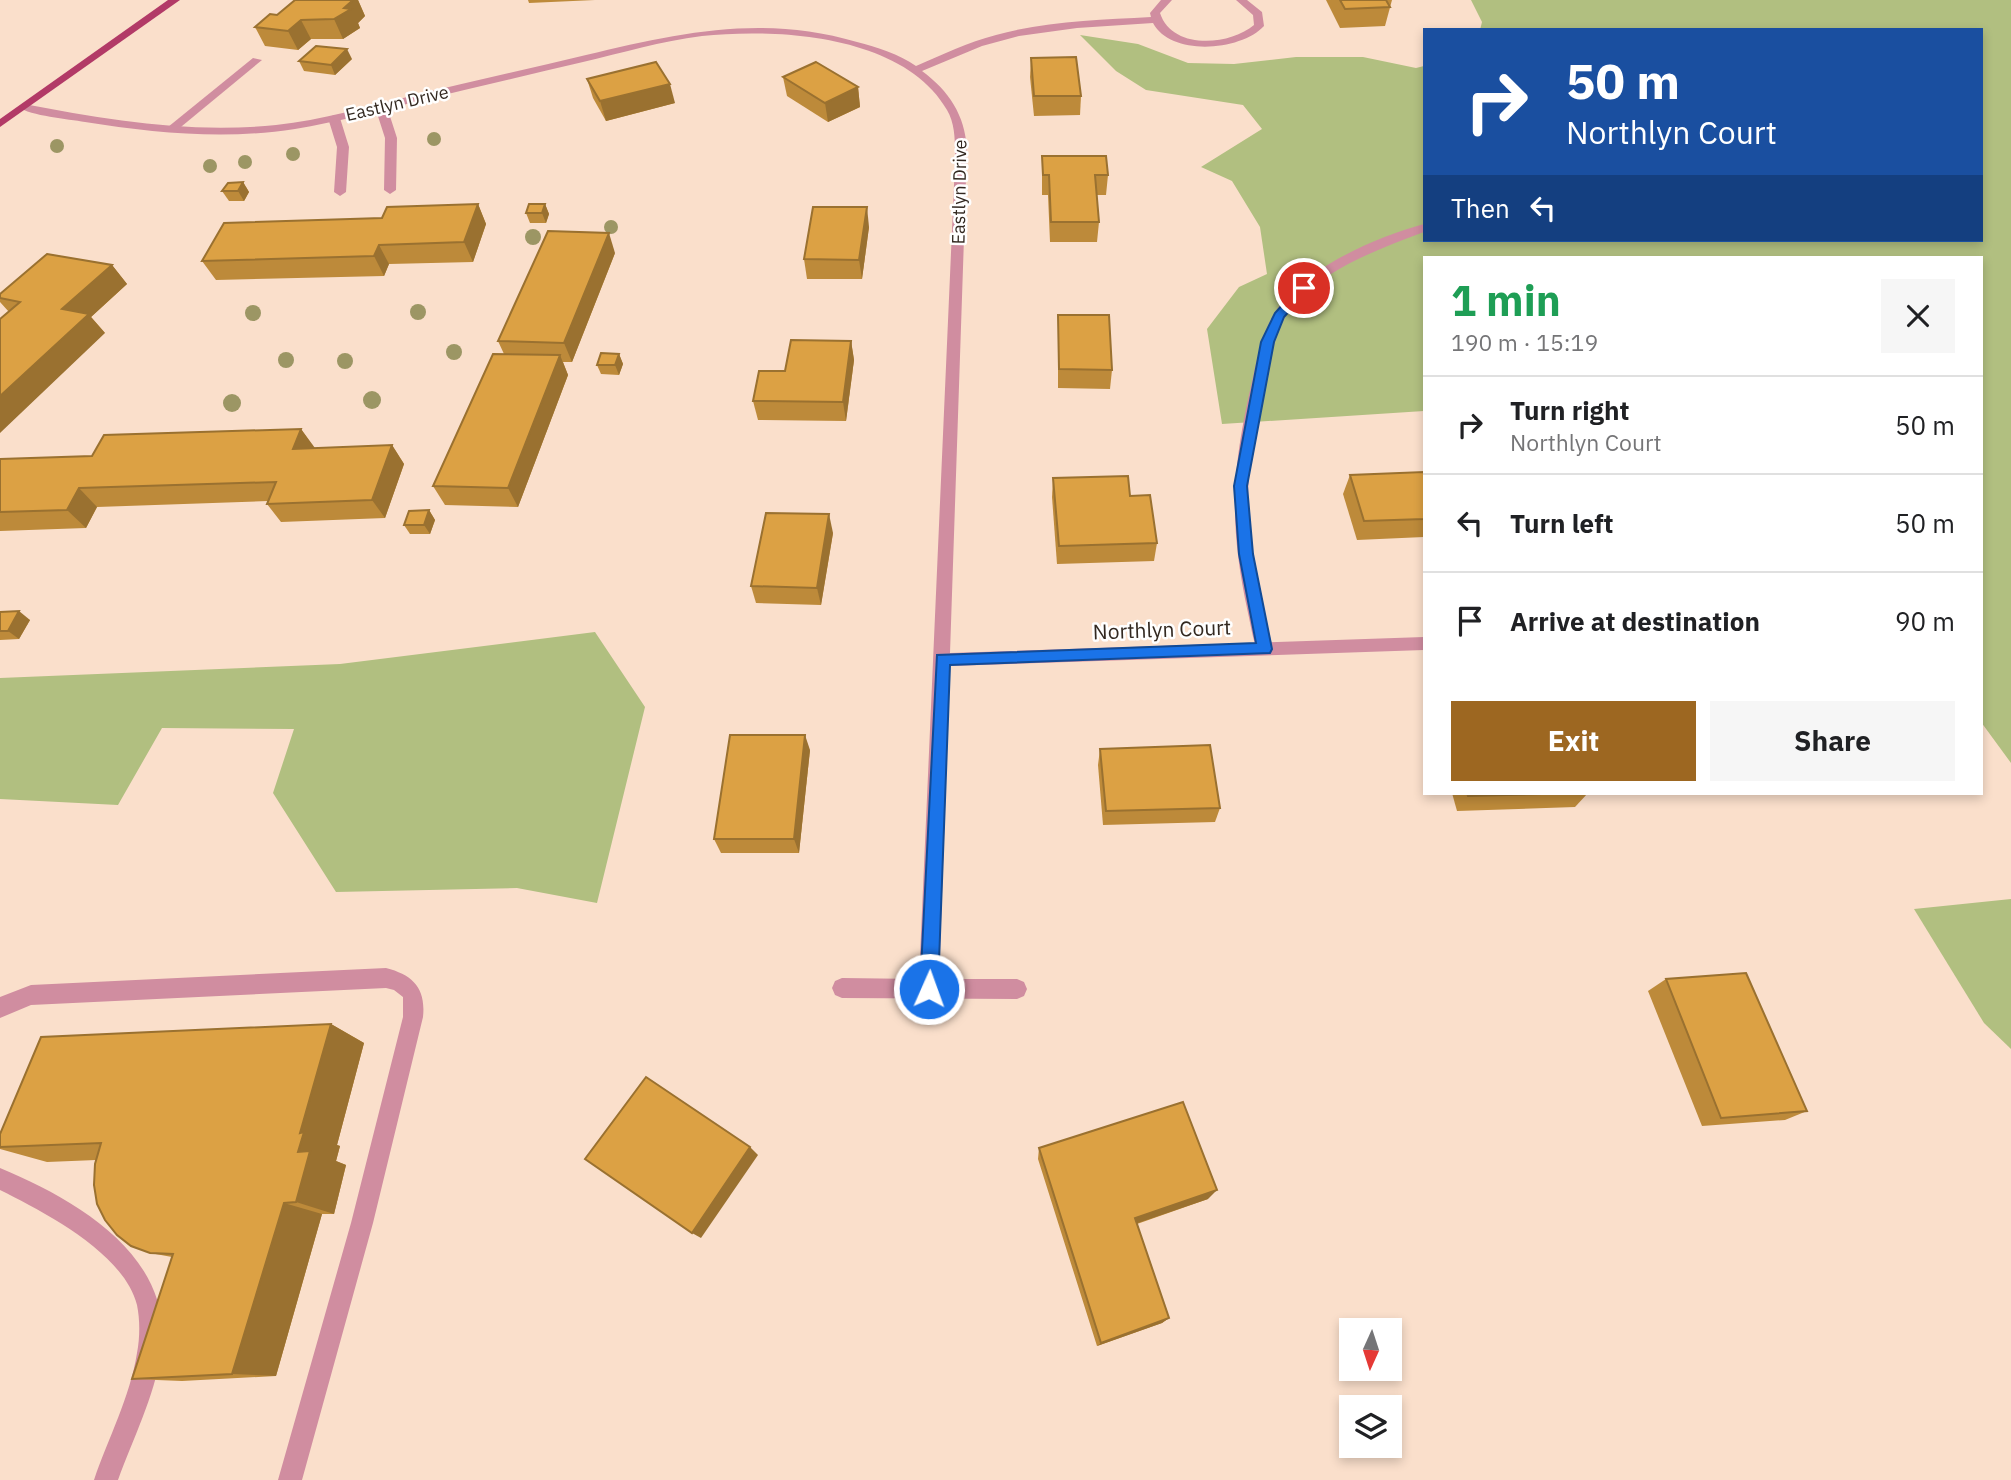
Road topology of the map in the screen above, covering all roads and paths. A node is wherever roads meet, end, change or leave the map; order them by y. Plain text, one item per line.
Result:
1 (175, 0) edge
2 (1167, 0) edge
3 (1241, 0) edge
4 (1156, 20) junction
5 (257, 60) dead end
6 (915, 70) junction
7 (24, 107) junction
8 (381, 107) junction
9 (334, 118) junction
10 (0, 124) edge
11 (172, 129) junction
12 (390, 190) dead end
13 (340, 192) dead end
14 (1423, 228) edge
15 (1423, 644) edge
16 (1265, 649) junction
17 (942, 660) junction
18 (842, 988) dead end
19 (929, 989) junction
20 (1017, 989) dead end
21 (0, 1008) edge
22 (0, 1179) edge
23 (106, 1480) edge
24 (290, 1480) edge

1 - 7 main road
2 - 4 street
3 - 4 street
4 - 6 street
5 - 11 street
6 - 8 street, Eastlyn Drive
6 - 17 street, Eastlyn Drive
7 - 10 main road
7 - 11 street, Eastlyn Drive
8 - 9 street, Eastlyn Drive
8 - 12 street
9 - 11 street, Eastlyn Drive
9 - 13 street
14 - 16 street
15 - 16 street, Northlyn Court
16 - 17 street, Northlyn Court
17 - 19 street, Eastlyn Drive
18 - 19 street
19 - 20 street
21 - 24 street
22 - 23 street

